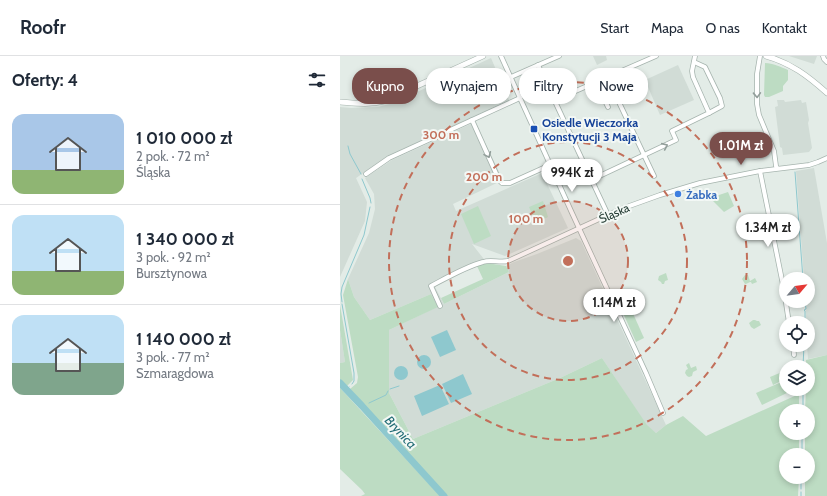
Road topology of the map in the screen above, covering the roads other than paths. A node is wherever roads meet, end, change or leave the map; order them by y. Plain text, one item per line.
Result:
1 (482, 56) edge
2 (501, 56) edge
3 (559, 56) edge
4 (656, 56) edge
5 (695, 56) edge
6 (760, 56) edge
7 (766, 56) edge
8 (822, 56) edge
9 (694, 62) junction
10 (827, 62) edge
11 (538, 65) junction
12 (506, 68) edge
13 (539, 68) edge
14 (628, 68) edge
15 (511, 78) joint
16 (827, 93) edge
17 (519, 96) edge
18 (519, 98) edge
19 (340, 102) edge
20 (523, 104) edge
21 (557, 104) edge
22 (607, 104) edge
23 (620, 104) edge
24 (608, 107) dead end
25 (710, 113) junction
26 (472, 120) junction
27 (644, 155) junction
28 (827, 158) edge
29 (550, 165) junction
30 (777, 168) junction
31 (760, 171) junction
32 (366, 174) dead end
33 (654, 176) dead end
34 (591, 180) junction
35 (608, 215) junction
36 (580, 228) junction
37 (440, 306) dead end
38 (788, 316) edge
39 (794, 352) edge
40 (794, 355) dead end
41 (663, 413) dead end

1 - 19 street
2 - 12 street
3 - 11 street
4 - 14 street
5 - 9 street
6 -> 30 street
7 - 16 street
8 - 10 street
9 - 25 street
9 - 25 street
11 - 13 street
11 - 15 street
15 - 17 street
18 - 26 street
20 - 29 street
21 - 34 street
22 - 24 street
23 - 27 street
27 -> 25 street
26 -> 29 street
26 - 32 street
27 - 33 street
27 - 34 street
28 - 30 street, Śląska
29 - 36 street
30 - 31 street, Śląska
31 - 35 street, Śląska
31 - 38 street
34 - 35 street
35 - 36 street, Śląska
36 - 37 street, Śląska
36 - 41 street
39 - 40 street

